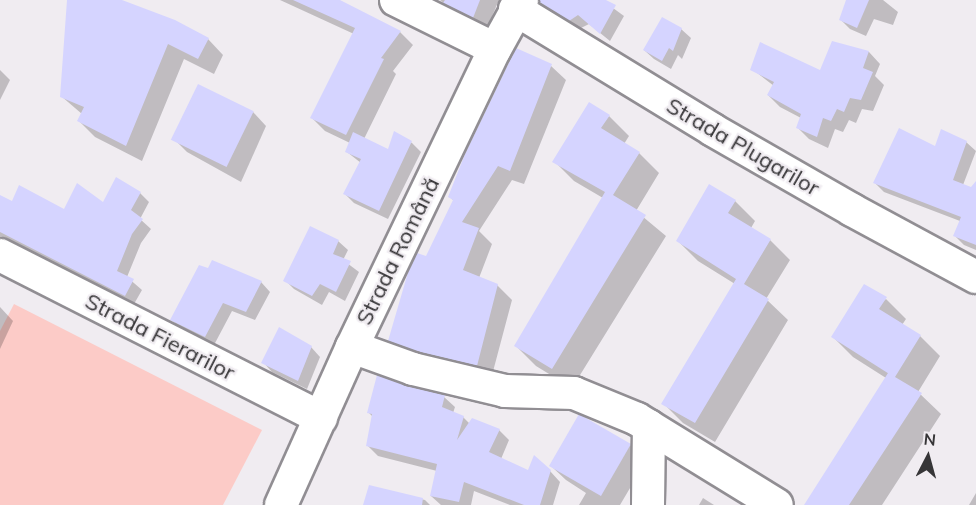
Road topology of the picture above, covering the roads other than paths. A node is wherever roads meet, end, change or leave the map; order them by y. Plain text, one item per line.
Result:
1 (396, 0) edge
2 (518, 5) edge
3 (495, 49) junction
4 (0, 255) edge
5 (976, 277) edge
6 (352, 347) junction
7 (321, 418) junction
8 (649, 426) junction
9 (281, 505) edge
10 (648, 505) edge
11 (777, 505) edge

1 - 3 street
2 - 3 street, Strada Română
2 - 5 street, Strada Plugarilor
3 - 6 street, Strada Română
4 - 7 street, Strada Fierarilor
6 - 7 street, Strada Română
6 - 8 street
7 - 9 street, Strada Română
8 - 10 street
8 - 11 street

